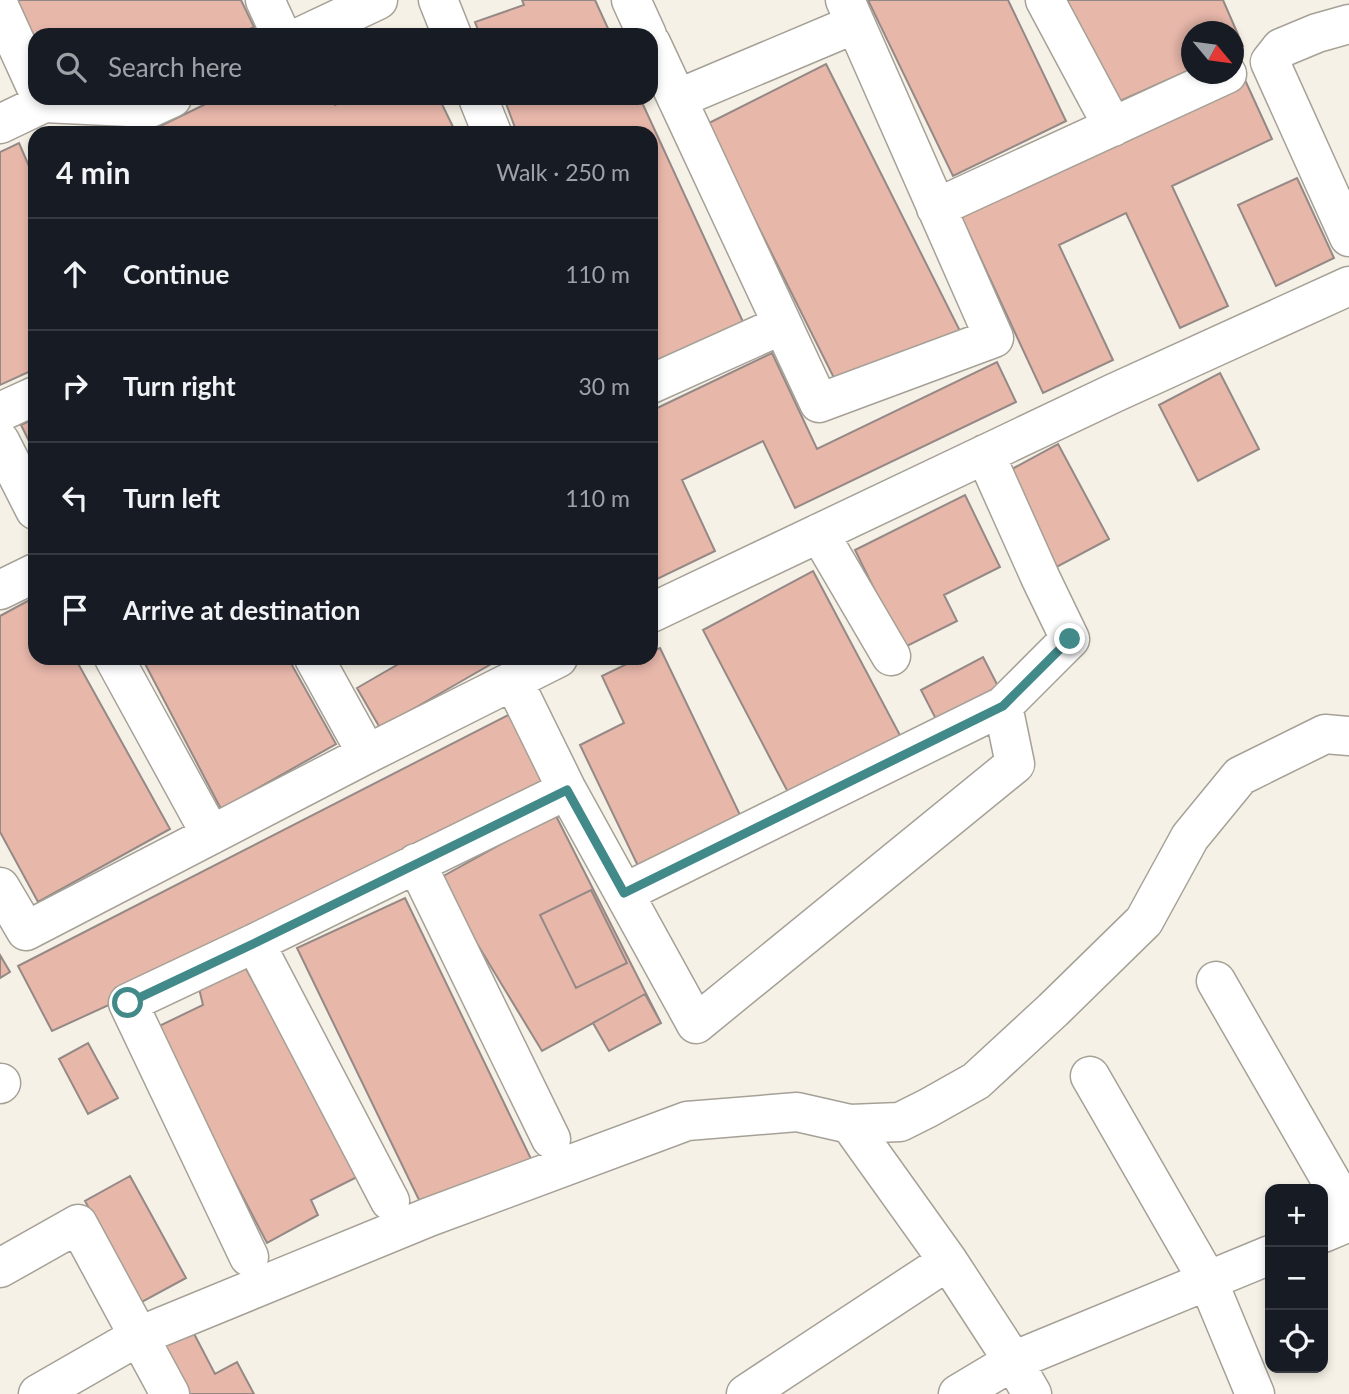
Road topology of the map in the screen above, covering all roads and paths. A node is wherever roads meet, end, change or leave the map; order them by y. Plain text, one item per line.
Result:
1 (265, 0) edge
2 (378, 0) edge
3 (438, 0) edge
4 (631, 0) edge
5 (1045, 0) edge
6 (0, 8) edge
7 (850, 12) edge
8 (1349, 24) edge
9 (278, 28) edge
10 (319, 28) edge
11 (449, 28) edge
12 (644, 28) edge
13 (658, 58) edge
14 (28, 69) edge
15 (1205, 84) edge
16 (677, 99) junction
17 (28, 104) edge
18 (125, 105) edge
19 (157, 105) edge
20 (481, 105) edge
21 (0, 124) edge
22 (489, 126) edge
23 (1113, 127) junction
24 (936, 208) junction
25 (1349, 237) edge
26 (1349, 286) edge
27 (782, 325) junction
28 (658, 381) edge
29 (28, 399) edge
30 (0, 412) edge
31 (0, 441) edge
32 (985, 454) junction
33 (28, 496) edge
34 (819, 533) junction
35 (28, 576) edge
36 (0, 590) edge
37 (658, 610) edge
38 (891, 656) dead end
39 (118, 665) edge
40 (318, 665) edge
41 (531, 667) edge
42 (1003, 706) junction
43 (1349, 736) edge
44 (367, 754) junction
45 (567, 790) junction
46 (211, 835) junction
47 (416, 863) junction
48 (0, 887) edge
49 (624, 893) junction
50 (255, 943) junction
51 (1216, 981) dead end
52 (1090, 1076) dead end
53 (850, 1124) junction
54 (551, 1139) dead end
55 (390, 1201) dead end
56 (1349, 1212) edge
57 (1349, 1222) edge
58 (1328, 1231) edge
59 (249, 1257) dead end
60 (1265, 1257) edge
61 (948, 1261) junction
62 (0, 1268) edge
63 (1208, 1281) junction
64 (139, 1336) junction
65 (1013, 1361) junction
66 (799, 1380) edge
67 (38, 1394) edge
68 (169, 1394) edge
69 (746, 1394) edge
70 (958, 1394) edge
71 (1032, 1394) edge
72 (1255, 1394) edge

1 - 9 street
2 - 10 street
3 - 11 street
4 - 12 street
5 - 23 street
6 - 14 street
7 - 16 street
7 - 24 street
8 - 25 street
13 - 16 street
15 - 23 street
16 - 27 street
17 - 21 street
18 - 19 street
20 - 22 street
23 - 24 street
24 - 27 street
26 - 32 street
27 - 28 street
29 - 30 street
31 - 33 street
32 - 34 street
32 - 42 street
34 - 37 street
34 - 38 street
35 - 36 street
39 - 46 street
40 - 44 street
41 - 44 street
41 - 45 street
42 - 49 street
42 - 49 street
43 - 53 street
44 - 46 street
45 - 47 street
45 - 49 street
46 - 48 street
47 - 50 street
47 - 54 street
50 - 55 street
50 - 59 street
51 - 56 street
52 - 63 street
53 - 61 street
53 - 64 street
57 - 58 street
60 - 63 street
61 - 65 street
61 - 66 street
62 - 64 street
63 - 65 street
63 - 72 street
64 - 67 street
64 - 68 street
65 - 70 street
65 - 71 street
66 - 69 street

